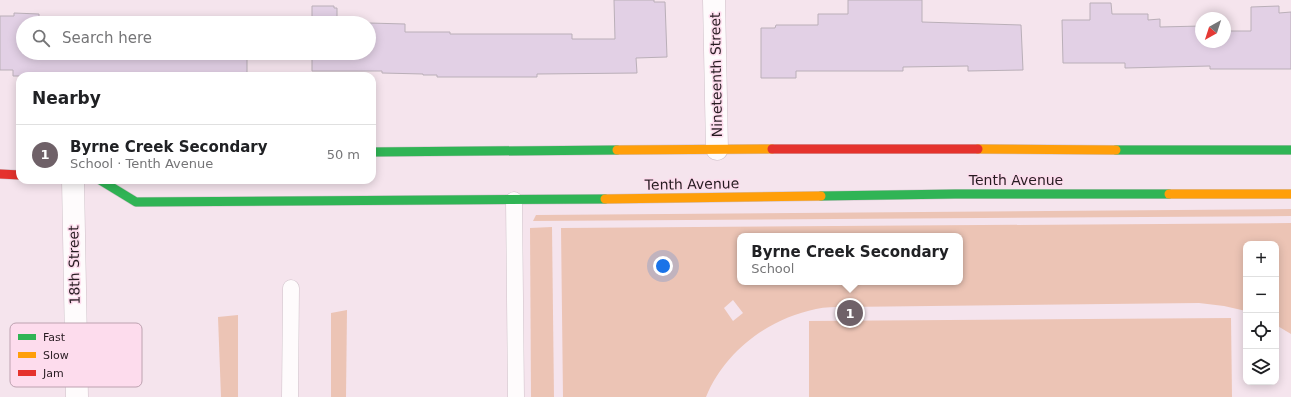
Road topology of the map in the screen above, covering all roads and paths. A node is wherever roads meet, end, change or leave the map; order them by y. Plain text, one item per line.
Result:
1 (714, 0) edge
2 (717, 149) junction
3 (1291, 150) edge
4 (376, 152) edge
5 (0, 174) edge
6 (16, 175) edge
7 (73, 184) edge
8 (107, 184) edge
9 (1291, 194) edge
10 (514, 200) junction
11 (291, 288) dead end
12 (76, 323) edge
13 (77, 387) edge
14 (77, 397) edge
15 (290, 397) edge
16 (516, 397) edge

1 - 2 street, Nineteenth Street
2 - 3 main road
2 - 4 main road
5 - 6 main road
7 - 12 street, 18th Street
8 - 10 main road, Tenth Avenue
9 - 10 main road, Tenth Avenue
10 - 16 lane
11 - 15 lane
13 - 14 street, 18th Street

